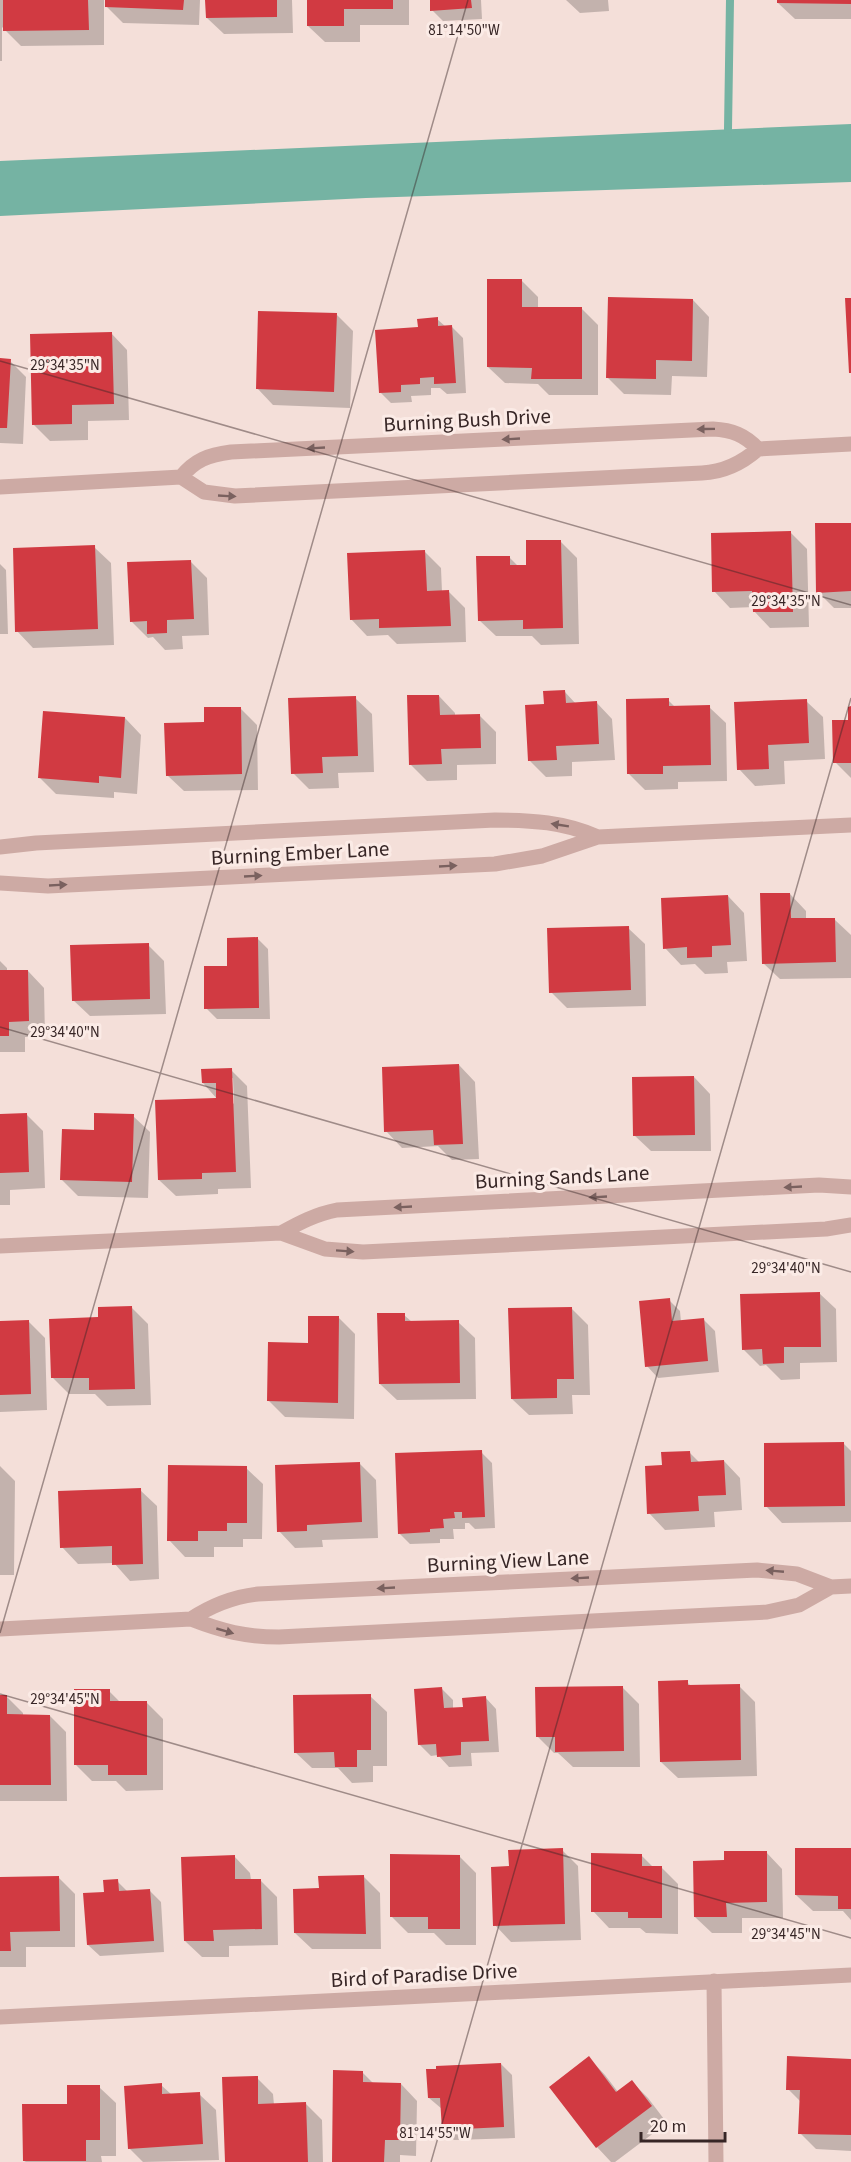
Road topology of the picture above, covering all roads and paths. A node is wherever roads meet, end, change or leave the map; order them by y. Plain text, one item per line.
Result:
1 (851, 444) edge
2 (758, 449) junction
3 (181, 477) junction
4 (0, 487) edge
5 (851, 825) edge
6 (598, 837) junction
7 (0, 847) edge
8 (0, 883) edge
9 (851, 1187) edge
10 (851, 1225) edge
11 (281, 1233) junction
12 (0, 1246) edge
13 (851, 1586) edge
14 (831, 1587) junction
15 (190, 1619) junction
16 (0, 1629) edge
17 (851, 1975) edge
18 (714, 1981) junction
19 (0, 2017) edge
20 (716, 2162) edge

1 - 2 street
3 -> 2 street
2 -> 3 street, Burning Bush Drive
3 - 4 street
5 - 6 street, Burning Ember Lane
6 -> 7 street, Burning Ember Lane
8 -> 6 street, Burning Ember Lane
9 -> 11 street, Burning Sands Lane
11 -> 10 street, Burning Sands Lane
11 - 12 street, Burning Sands Lane
13 - 14 street, Burning View Lane
14 -> 15 street, Burning View Lane
15 -> 14 street, Burning View Lane
15 - 16 street, Burning View Lane
17 - 18 street, Bird of Paradise Drive
18 - 19 street, Bird of Paradise Drive
18 - 20 street

